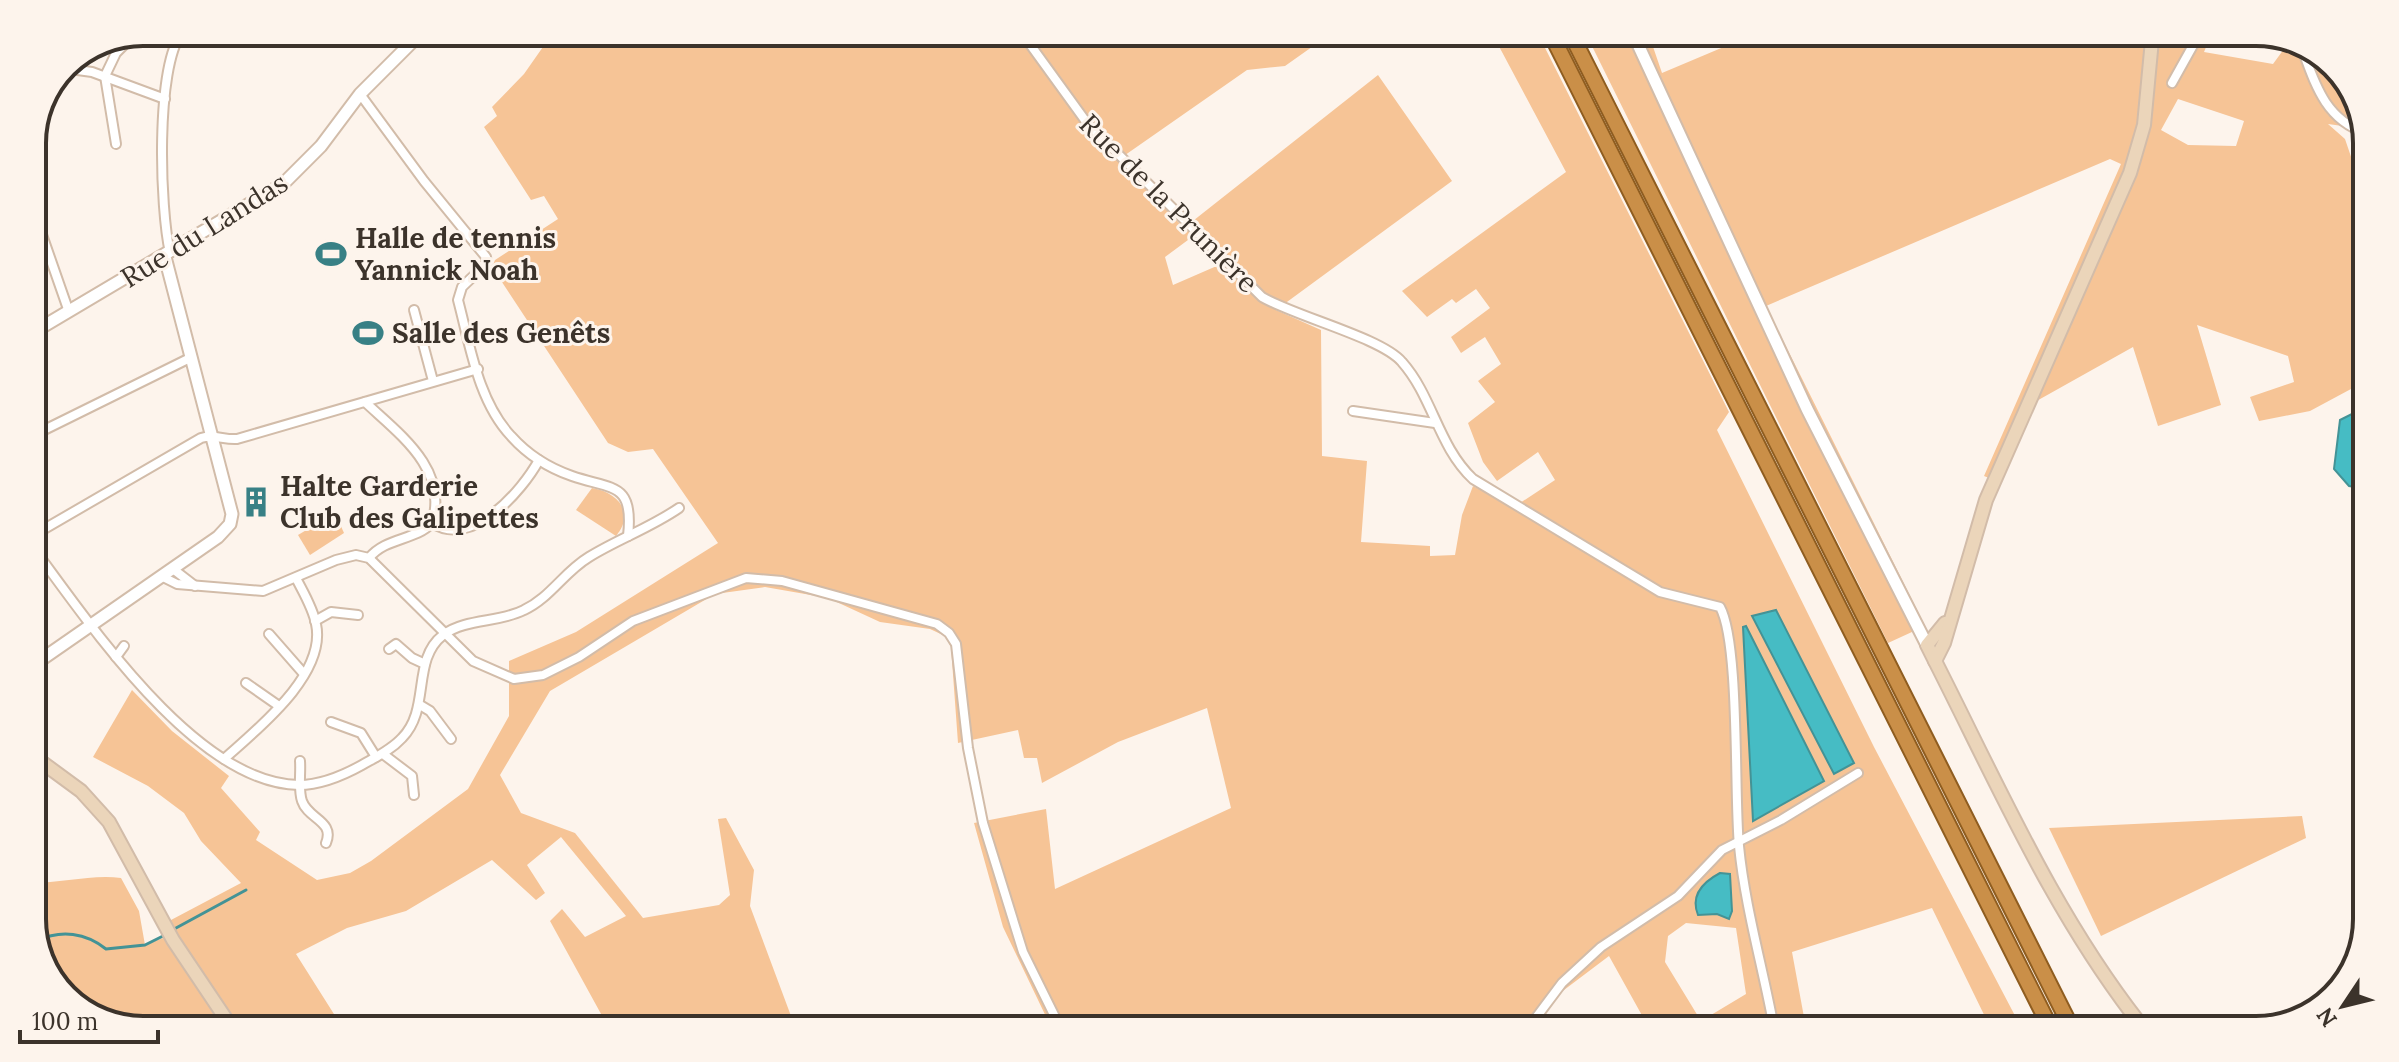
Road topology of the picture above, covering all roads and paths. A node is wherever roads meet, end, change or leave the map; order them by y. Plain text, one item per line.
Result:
1 (175, 46) edge
2 (408, 46) edge
3 (1031, 46) edge
4 (1557, 46) edge
5 (1577, 46) edge
6 (1639, 46) edge
7 (2151, 46) edge
8 (2193, 46) edge
9 (120, 49) edge
10 (2307, 61) edge
11 (78, 71) edge
12 (105, 76) junction
13 (2172, 83) dead end
14 (360, 94) junction
15 (165, 99) junction
16 (2351, 126) edge
17 (116, 144) dead end
18 (46, 246) edge
19 (167, 255) junction
20 (414, 310) dead end
21 (69, 312) junction
22 (46, 325) edge
23 (192, 357) junction
24 (478, 369) junction
25 (433, 381) junction
26 (365, 402) junction
27 (1353, 411) dead end
28 (1435, 423) junction
29 (46, 429) edge
30 (214, 435) junction
31 (539, 460) junction
32 (679, 508) dead end
33 (432, 523) junction
34 (46, 528) edge
35 (628, 536) junction
36 (369, 558) junction
37 (46, 565) edge
38 (168, 573) junction
39 (296, 578) junction
40 (1952, 613) junction
41 (358, 615) dead end
42 (315, 621) junction
43 (91, 626) junction
44 (446, 633) junction
45 (269, 634) dead end
46 (1927, 645) junction
47 (124, 646) dead end
48 (389, 649) dead end
49 (46, 657) edge
50 (116, 657) junction
51 (1935, 661) junction
52 (425, 664) junction
53 (304, 674) junction
54 (246, 683) dead end
55 (420, 705) junction
56 (279, 706) junction
57 (331, 722) dead end
58 (451, 739) dead end
59 (380, 755) junction
60 (224, 759) junction
61 (300, 761) dead end
62 (46, 765) edge
63 (1858, 773) dead end
64 (302, 785) junction
65 (414, 795) dead end
66 (1739, 840) junction
67 (326, 843) dead end
68 (224, 1016) edge
69 (1054, 1016) edge
70 (1537, 1016) edge
71 (1772, 1016) edge
72 (2044, 1016) edge
73 (2065, 1016) edge
74 (2134, 1016) edge

1 - 15 street
2 - 14 street, Rue du Landas
3 - 28 street, Rue de la Prunière
4 - 72 highway
5 - 73 highway
6 - 46 street
7 - 40 main road
8 - 13 street
9 - 12 street
10 - 16 street
11 - 12 street
12 - 15 street
12 - 17 street
14 - 19 street, Rue du Landas
14 - 24 street
15 - 19 street
18 - 21 street
19 - 21 street, Rue du Landas
19 - 23 street
20 - 25 street
21 - 22 street, Rue du Landas
23 - 29 street
23 - 30 street
24 - 25 street
24 - 31 street
25 - 26 street
26 - 30 street
26 - 33 street
27 - 28 street
28 - 66 street, Rue de la Prunière
30 - 34 street
30 - 38 street
31 - 33 street
31 - 35 street
32 - 35 street
33 - 36 street
35 - 44 street
36 - 39 street
36 - 44 street
37 - 43 street
38 - 39 street
38 - 43 street
39 - 42 street
40 - 46 main road
40 - 51 main road
41 - 42 street
42 - 53 street
43 - 49 street
43 - 50 street
44 - 52 street
44 - 69 street
45 - 53 street
46 - 51 main road
47 - 50 street
48 - 52 street
50 - 60 street
51 - 74 main road
52 - 55 street
53 - 56 street
54 - 56 street
55 - 58 street
55 - 59 street
56 - 60 street
57 - 59 street
59 - 64 street
59 - 65 street
60 - 64 street
61 - 64 street
62 - 68 main road
63 - 66 street
64 - 67 street
66 - 70 street
66 - 71 street

